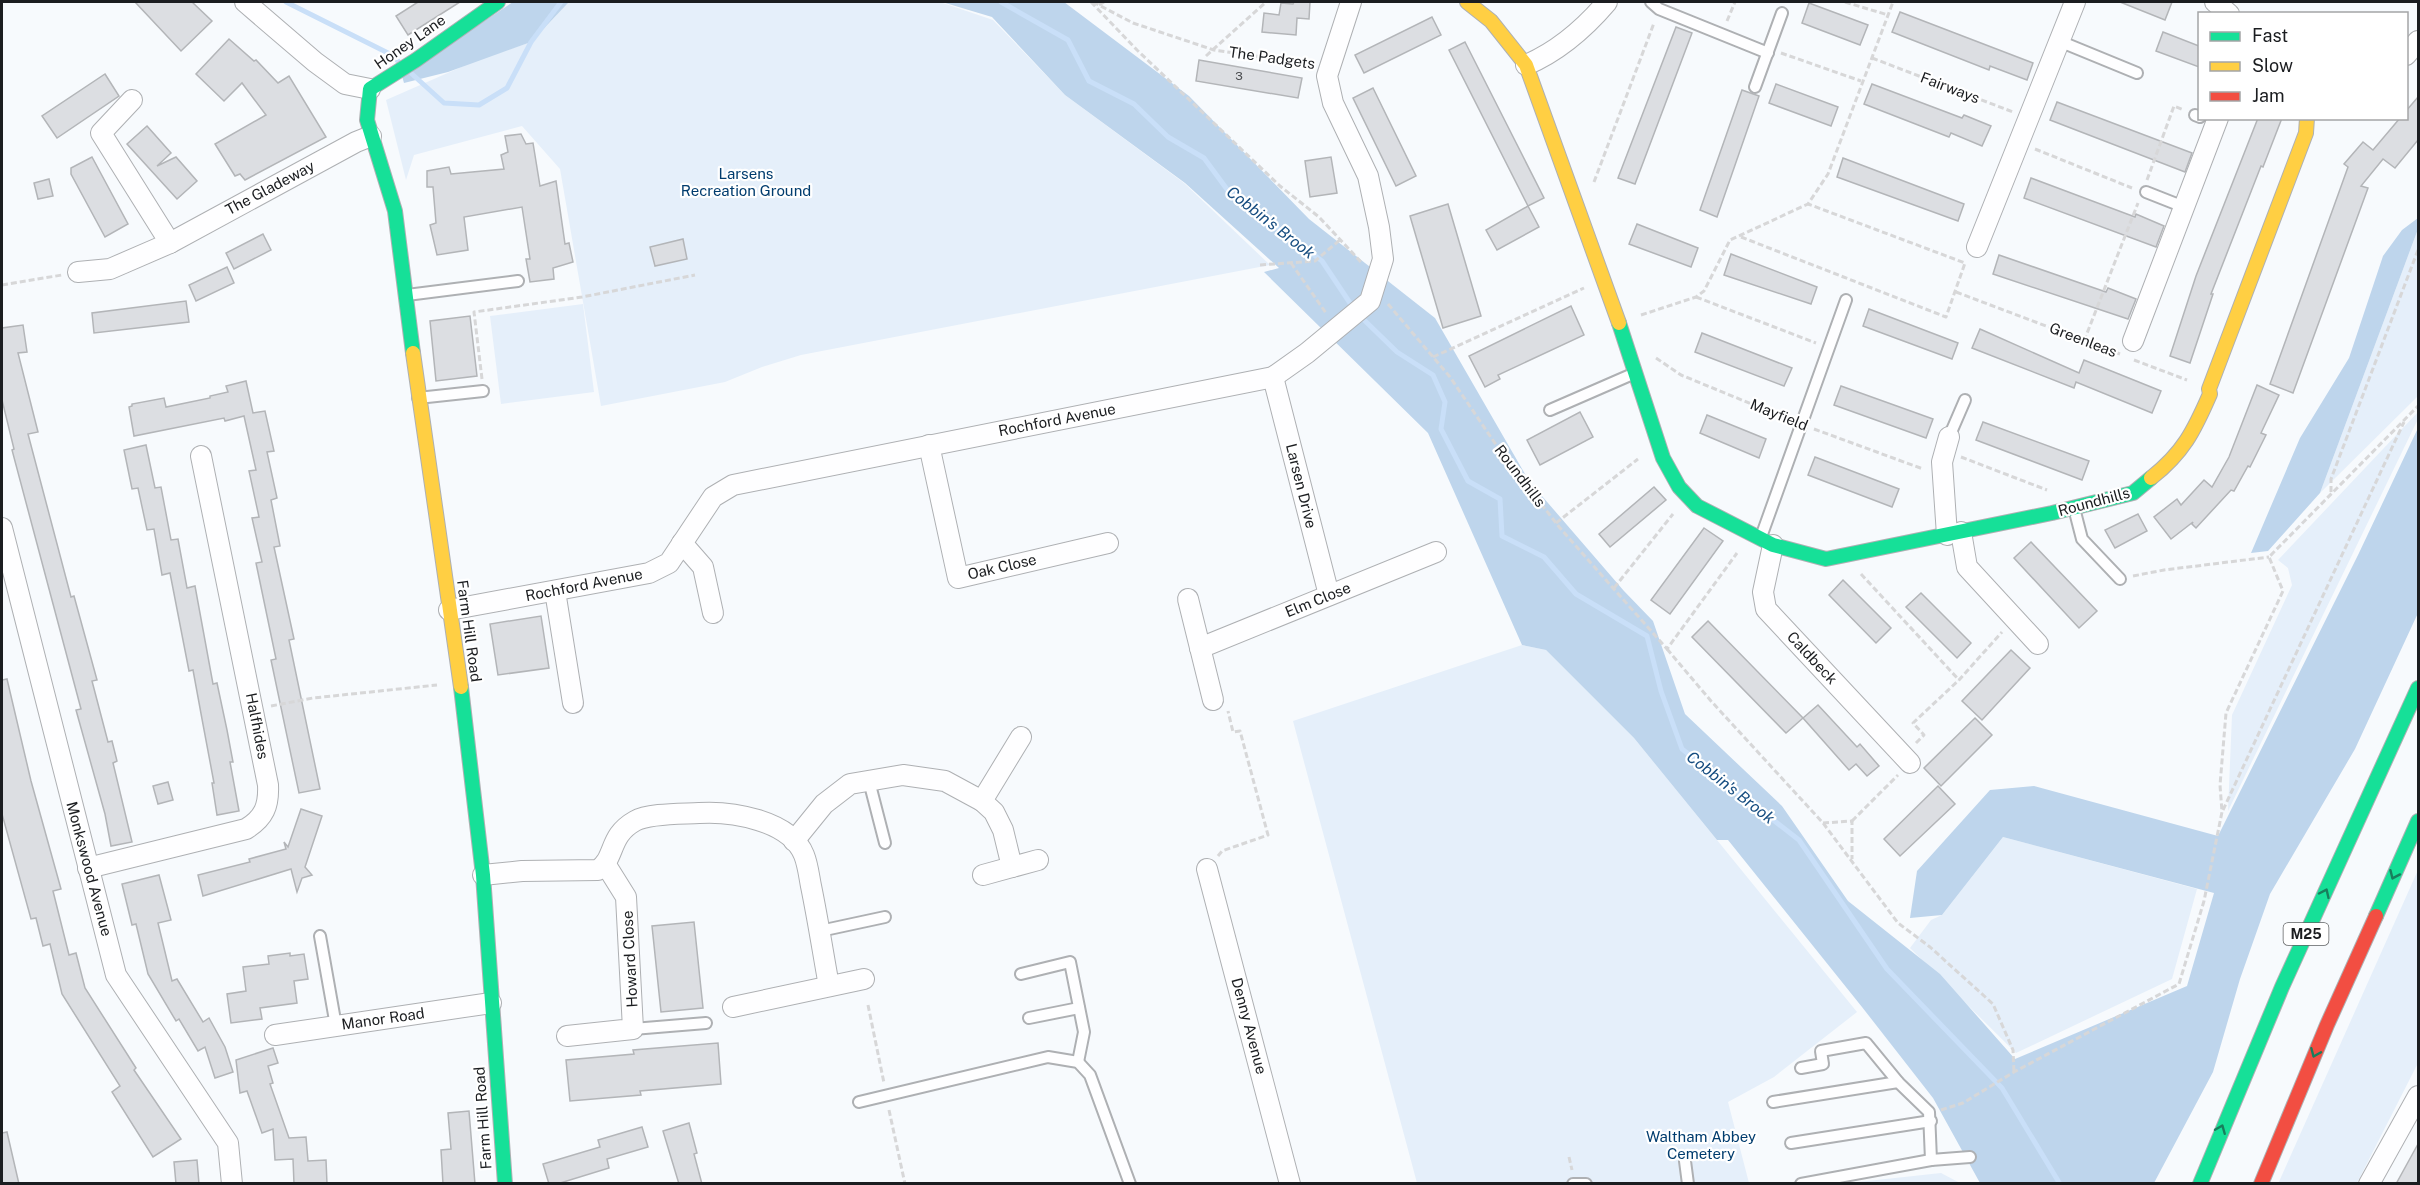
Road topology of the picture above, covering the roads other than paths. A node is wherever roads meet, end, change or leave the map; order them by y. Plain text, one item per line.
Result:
1 (245, 2) edge
2 (1351, 2) edge
3 (1467, 2) edge
4 (1607, 2) edge
5 (2075, 2) edge
6 (2215, 2) edge
7 (484, 5) edge
8 (1655, 5) edge
9 (2227, 12) edge
10 (1782, 13) dead end
11 (2059, 41) junction
12 (2418, 41) edge
13 (1768, 51) junction
14 (2408, 53) edge
15 (1526, 65) junction
16 (2137, 72) dead end
17 (1755, 87) dead end
18 (370, 89) junction
19 (132, 100) dead end
20 (2206, 120) edge
21 (2307, 120) edge
22 (371, 136) junction
23 (2144, 192) road end
24 (2184, 207) junction
25 (170, 243) junction
26 (1977, 247) dead end
27 (78, 272) road end
28 (518, 281) dead end
29 (407, 295) junction
30 (1846, 300) dead end
31 (2133, 341) dead end
32 (1636, 373) junction
33 (1273, 377) junction
34 (483, 391) road end
35 (418, 398) junction
36 (1965, 400) dead end
37 (1550, 410) dead end
38 (1947, 444) joint
39 (929, 445) junction
40 (201, 456) dead end
41 (2074, 506) junction
42 (2, 528) edge
43 (1954, 534) junction
44 (1762, 539) junction
45 (682, 543) junction
46 (1108, 543) dead end
47 (1436, 552) dead end
48 (2120, 579) road end
49 (555, 591) junction
50 (1329, 596) junction
51 (1188, 599) dead end
52 (449, 610) junction
53 (713, 613) dead end
54 (2038, 644) dead end
55 (1200, 648) junction
56 (2418, 688) edge
57 (1213, 700) road end
58 (573, 703) dead end
59 (1021, 737) dead end
60 (1906, 759) road end
61 (869, 781) junction
62 (982, 801) junction
63 (2418, 821) edge
64 (794, 841) junction
65 (885, 843) dead end
66 (1038, 860) dead end
67 (606, 865) junction
68 (1012, 867) junction
69 (88, 868) junction
70 (1207, 869) road end
71 (483, 875) junction
72 (983, 875) dead end
73 (885, 916) dead end
74 (820, 931) junction
75 (320, 936) dead end
76 (1021, 974) dead end
77 (864, 979) dead end
78 (829, 986) junction
79 (491, 1003) junction
80 (733, 1007) dead end
81 (1079, 1008) junction
82 (1029, 1018) dead end
83 (706, 1023) dead end
84 (336, 1026) junction
85 (633, 1029) junction
86 (275, 1035) dead end
87 (567, 1036) dead end
88 (1078, 1062) junction
89 (1801, 1068) dead end
90 (1898, 1082) junction
91 (2418, 1096) edge
92 (859, 1102) dead end
93 (1773, 1102) dead end
94 (1930, 1116) junction
95 (1791, 1143) dead end
96 (1970, 1157) dead end
97 (1930, 1160) junction
98 (1685, 1161) dead end
99 (232, 1184) edge
100 (505, 1184) edge
101 (1130, 1184) edge
102 (1290, 1184) edge
103 (1573, 1184) edge
104 (1586, 1184) edge
105 (1688, 1184) edge
106 (1801, 1184) edge
107 (2200, 1184) edge
108 (2261, 1184) edge
109 (2369, 1184) edge

1 - 18 street
2 - 33 street, Rochford Avenue
3 - 15 main road, Roundhills
4 - 15 street
5 - 11 street
6 - 9 street
7 - 18 main road, Honey Lane
8 - 13 lane
10 - 13 lane
11 - 16 lane
11 - 26 street
12 - 14 street
13 - 17 lane
15 - 32 main road, Roundhills
18 - 22 main road, Farm Hill Road
19 - 25 street
20 - 24 street
21 - 41 main road, Roundhills
22 - 25 street, The Gladeway
22 - 29 main road, Farm Hill Road
23 - 24 lane
24 - 31 street
25 - 27 street, The Gladeway
28 - 29 lane
29 - 35 main road, Farm Hill Road
30 - 44 lane
32 - 37 lane
32 - 44 main road, Roundhills
33 - 39 street, Rochford Avenue
33 - 50 street, Larsen Drive
34 - 35 lane
35 - 52 main road, Farm Hill Road
36 - 38 lane
38 - 43 street
39 - 45 street, Rochford Avenue
39 - 46 street, Oak Close
40 - 69 street, Halfhides
41 - 43 main road, Roundhills
41 - 48 lane
42 - 69 street, Monkswood Avenue
43 - 44 main road, Roundhills
43 - 54 street
44 - 60 street, Caldbeck
45 - 49 street, Rochford Avenue
45 - 53 street
47 - 50 street, Elm Close
49 - 52 street, Rochford Avenue
49 - 58 street
50 - 55 street, Elm Close
51 - 55 street
52 - 71 main road, Farm Hill Road
55 - 57 street
107 -> 56 main road, M25
59 - 62 street
61 - 62 street
61 - 64 street
61 - 65 lane
62 - 68 street
63 -> 108 main road
64 - 67 street
64 - 74 street
66 - 68 street
67 - 71 street
67 - 85 street, Howard Close
68 - 72 street
69 - 99 street, Monkswood Avenue
70 - 102 street, Denny Avenue
71 - 79 main road, Farm Hill Road
73 - 74 lane
74 - 78 street
75 - 84 lane
76 - 81 lane
77 - 78 street
78 - 80 street
79 - 84 street, Manor Road
79 - 100 main road, Farm Hill Road
81 - 82 lane
81 - 88 lane
83 - 85 lane
84 - 86 street, Manor Road
85 - 87 street, Howard Close
88 - 92 lane
88 - 101 lane
89 - 90 lane
90 - 93 lane
90 - 94 lane
91 - 109 street
94 - 95 lane
94 - 97 lane
96 - 97 lane
97 - 106 lane
98 - 105 lane
103 - 104 lane

